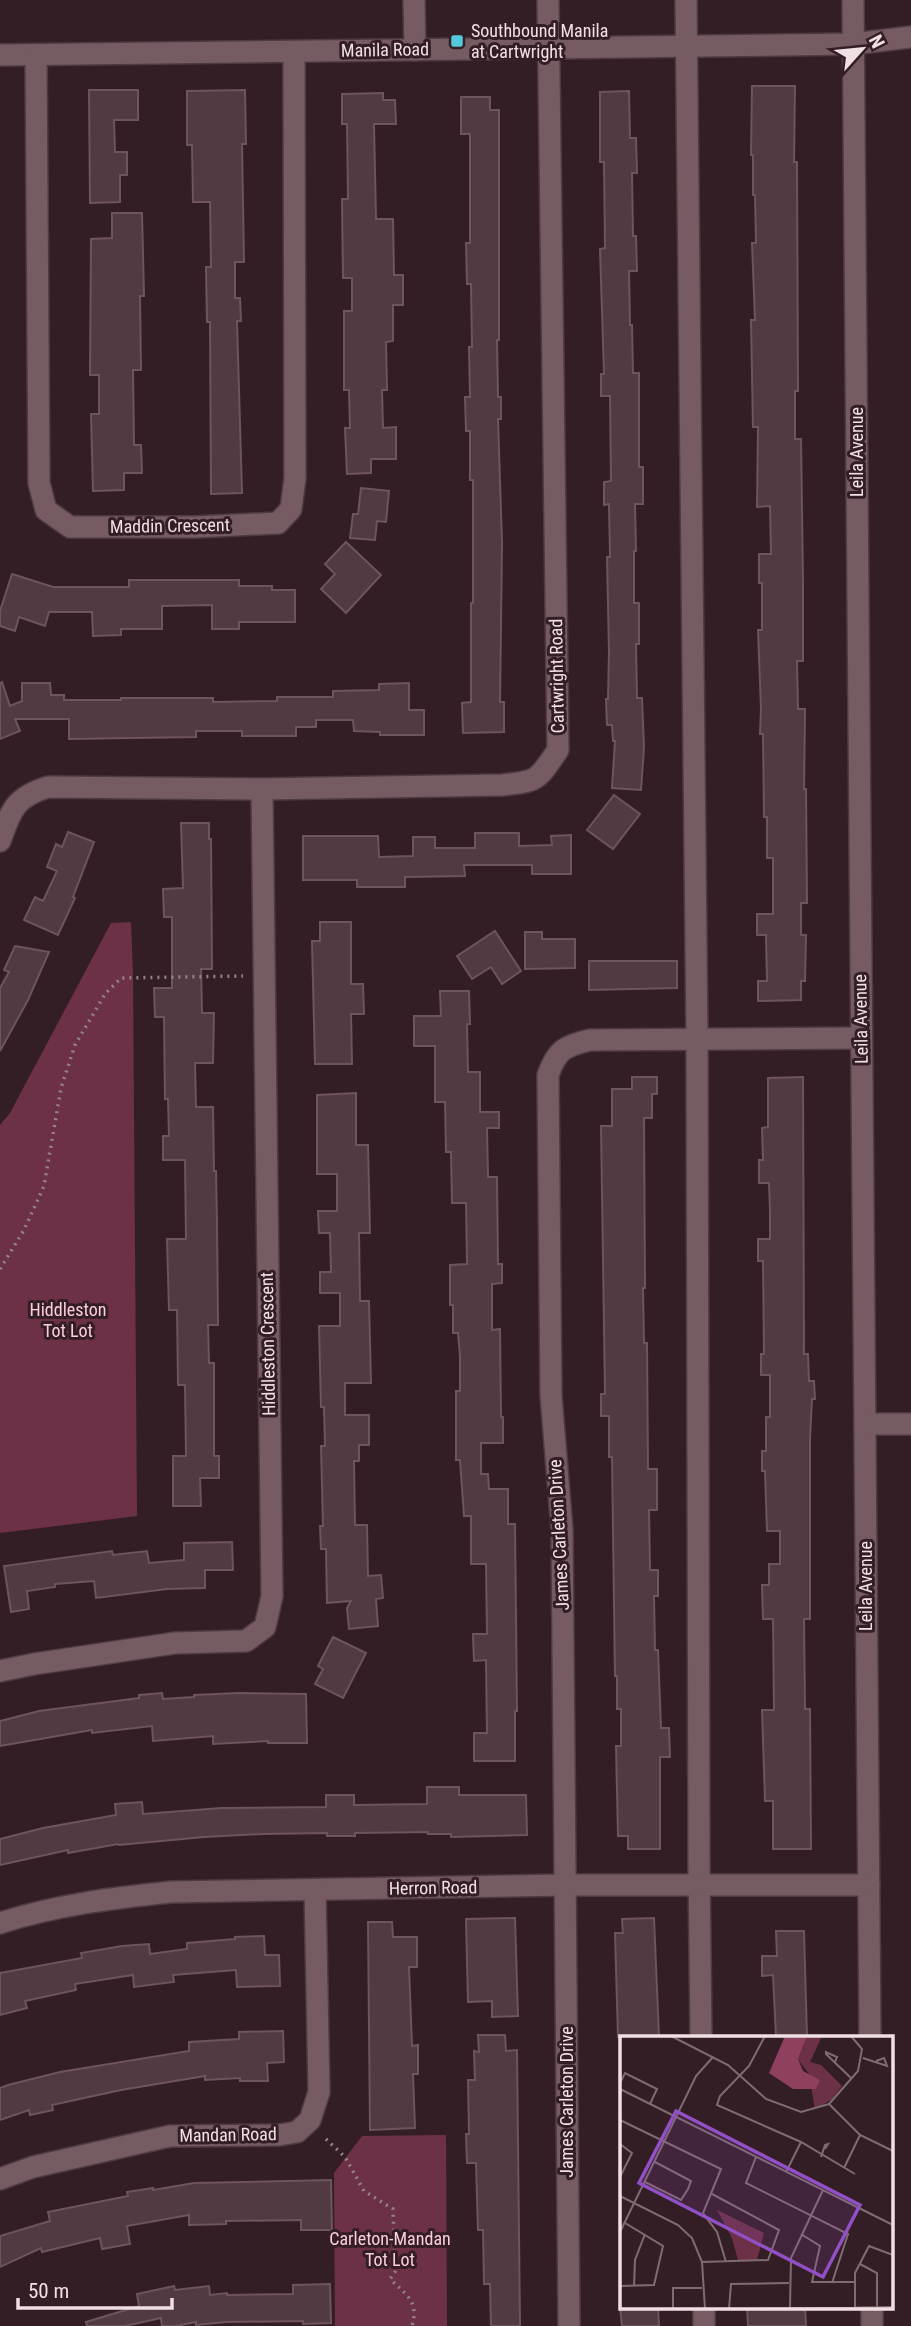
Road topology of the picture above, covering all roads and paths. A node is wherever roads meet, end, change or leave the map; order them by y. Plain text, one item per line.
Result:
1 (414, 0) edge
2 (548, 0) edge
3 (686, 0) edge
4 (853, 0) edge
5 (911, 37) edge
6 (853, 44) junction
7 (686, 46) junction
8 (549, 48) junction
9 (415, 50) junction
10 (294, 52) junction
11 (0, 55) edge
12 (36, 55) junction
13 (261, 789) junction
14 (0, 841) edge
15 (263, 976) junction
16 (861, 1038) junction
17 (697, 1040) junction
18 (0, 1269) edge
19 (865, 1424) junction
20 (911, 1424) edge
21 (0, 1671) edge
22 (566, 1885) junction
23 (701, 1885) junction
24 (869, 1885) junction
25 (315, 1890) junction
26 (0, 1923) edge
27 (701, 2036) edge
28 (870, 2036) edge
29 (326, 2139) dead end
30 (0, 2179) edge
31 (704, 2308) edge
32 (872, 2308) edge
33 (412, 2326) edge
34 (569, 2326) edge
35 (704, 2326) edge
36 (872, 2326) edge

1 - 9 street
2 - 8 street, Cartwright Road
3 - 7 street
4 - 6 street, Leila Avenue
5 - 6 street, Manila Road
6 - 7 street, Manila Road
6 - 16 street, Leila Avenue
7 - 8 street, Manila Road
7 - 17 street
8 - 9 street, Manila Road
8 - 13 street, Cartwright Road
9 - 10 street, Manila Road
10 - 12 street, Manila Road
10 - 12 street, Maddin Crescent
11 - 12 street, Manila Road
13 - 14 street, Cartwright Road
13 - 15 street, Hiddleston Crescent
15 - 18 path
15 - 21 street, Hiddleston Crescent
16 - 17 street, James Carleton Drive
16 - 19 street, Leila Avenue
17 - 22 street, James Carleton Drive
17 - 23 street
19 - 20 street
19 - 24 street, Leila Avenue
22 - 23 street, Herron Road
22 - 25 street, Herron Road
22 - 34 street, James Carleton Drive
23 - 24 street, Herron Road
23 - 27 street
24 - 28 street, Leila Avenue
25 - 26 street, Herron Road
25 - 30 street, Mandan Road
29 - 33 path
31 - 35 street
32 - 36 street

